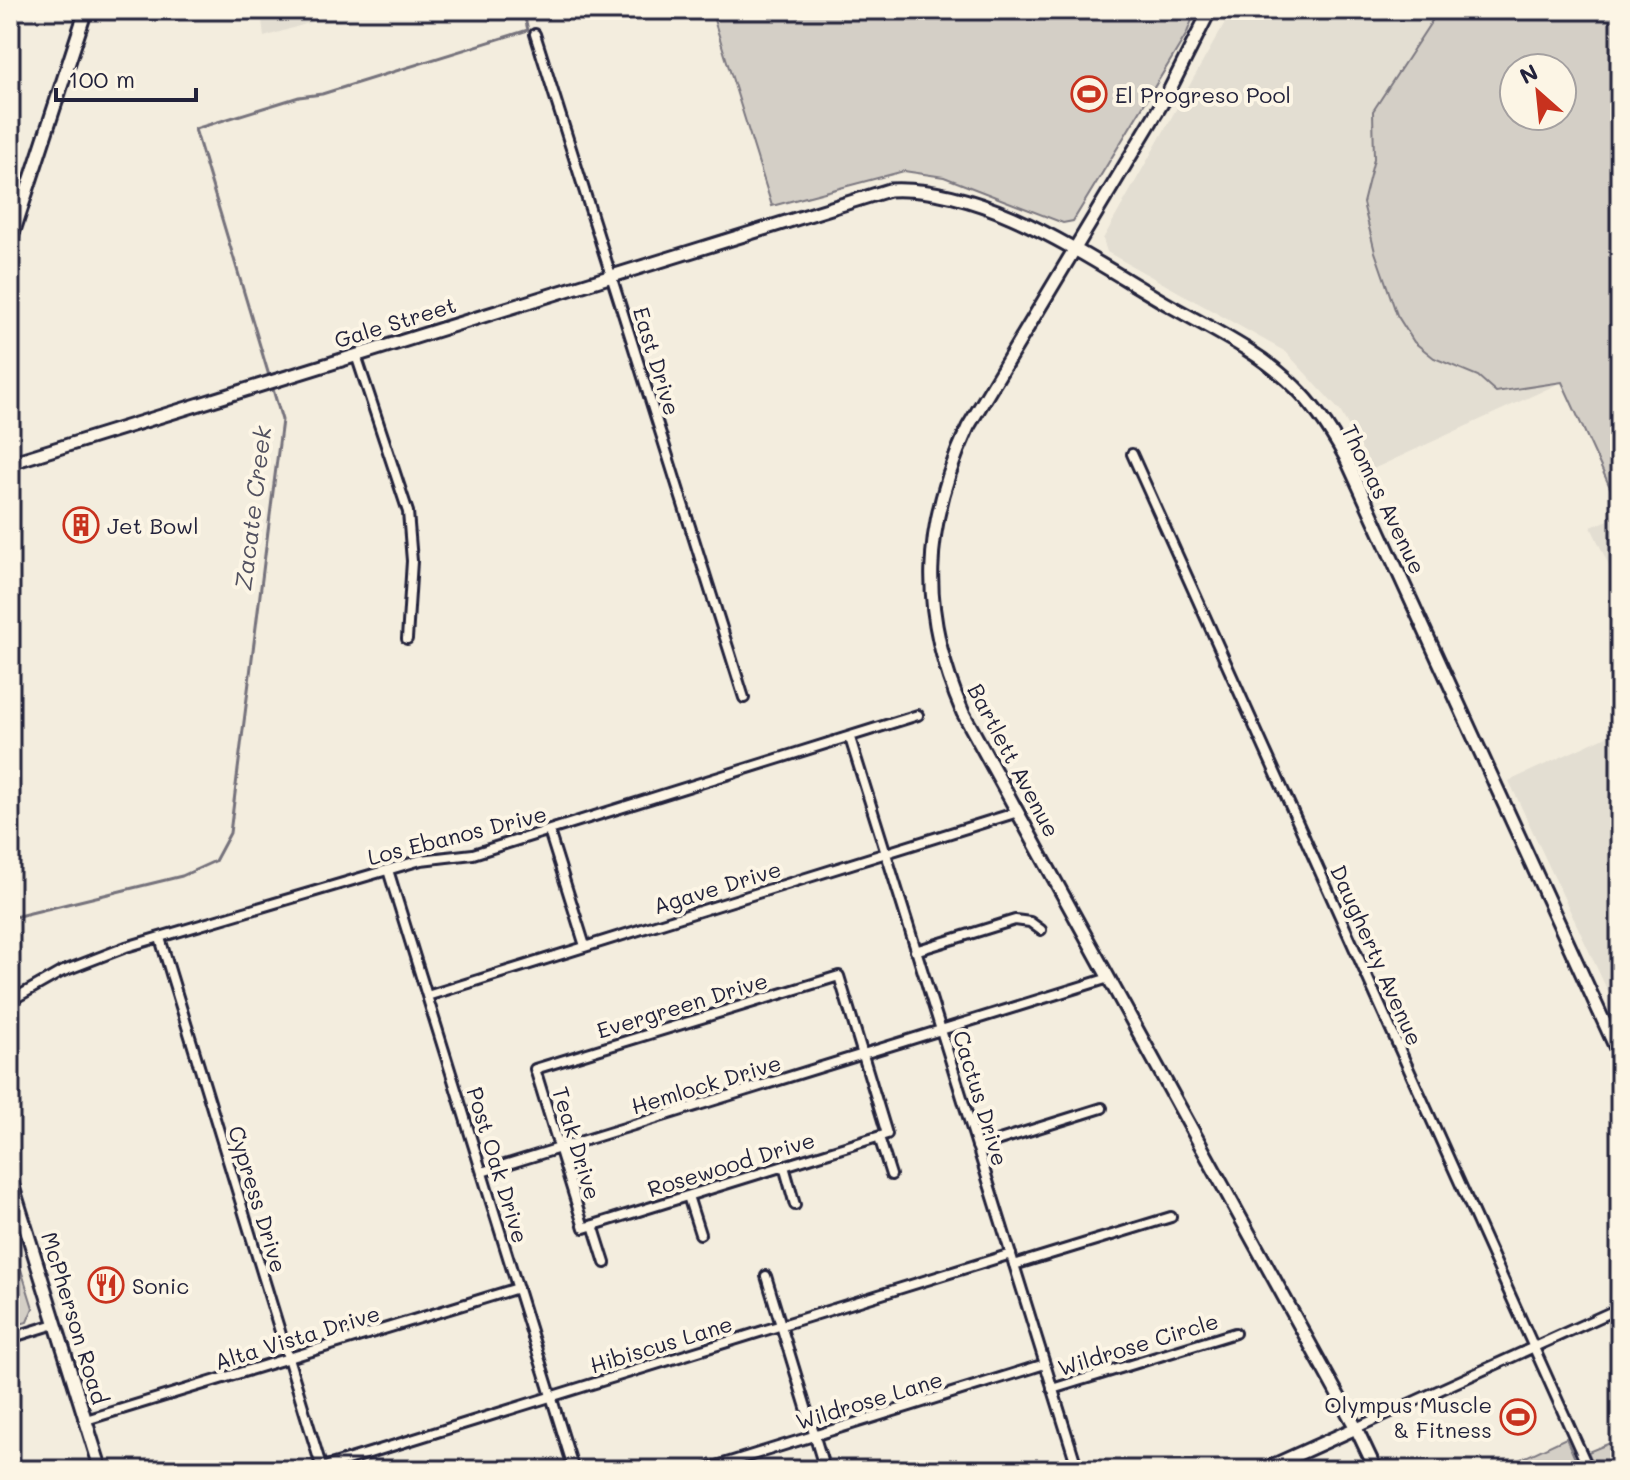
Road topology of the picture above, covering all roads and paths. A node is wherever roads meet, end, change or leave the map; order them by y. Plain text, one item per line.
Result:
1 (86, 10) edge
2 (1210, 10) edge
3 (535, 34) dead end
4 (15, 210) edge
5 (792, 219) joint
6 (10, 243) edge
7 (1075, 250) junction
8 (611, 275) junction
9 (356, 355) junction
10 (1132, 454) dead end
11 (10, 463) edge
12 (407, 639) dead end
13 (744, 698) dead end
14 (918, 715) dead end
15 (850, 738) junction
16 (1018, 812) junction
17 (549, 831) junction
18 (887, 853) junction
19 (388, 870) junction
20 (1041, 930) dead end
21 (160, 938) junction
22 (585, 946) junction
23 (915, 951) junction
24 (1109, 978) junction
25 (427, 996) junction
26 (10, 1001) edge
27 (941, 1030) junction
28 (863, 1055) junction
29 (1620, 1057) edge
30 (535, 1069) joint
31 (1102, 1108) dead end
32 (883, 1135) junction
33 (977, 1147) junction
34 (559, 1148) junction
35 (784, 1166) junction
36 (482, 1172) junction
37 (891, 1175) dead end
38 (10, 1177) edge
39 (688, 1196) junction
40 (795, 1205) dead end
41 (1171, 1217) dead end
42 (588, 1226) junction
43 (700, 1234) dead end
44 (1011, 1254) junction
45 (605, 1263) dead end
46 (1014, 1265) junction
47 (766, 1276) dead end
48 (518, 1288) junction
49 (1620, 1308) edge
50 (55, 1324) junction
51 (781, 1325) junction
52 (1235, 1333) dead end
53 (10, 1338) edge
54 (1533, 1347) junction
55 (287, 1359) junction
56 (1045, 1364) junction
57 (1052, 1389) junction
58 (552, 1396) junction
59 (86, 1420) junction
60 (1356, 1428) junction
61 (814, 1436) junction
62 (322, 1469) edge
63 (101, 1470) edge
64 (574, 1470) edge
65 (704, 1470) edge
66 (825, 1470) edge
67 (1078, 1470) edge
68 (1263, 1470) edge
69 (1376, 1470) edge
70 (1589, 1470) edge

1 - 4 street
2 - 7 street, Bartlett Avenue
3 - 8 street, East Drive
4 - 6 street
5 - 7 street, Thomas Avenue
5 - 8 street, Gale Street
7 - 16 street, Bartlett Avenue
7 - 29 street, Thomas Avenue
8 - 9 street, Gale Street
8 - 13 street, East Drive
9 - 11 street, Gale Street
9 - 12 street
10 - 54 street, Daugherty Avenue
14 - 15 street, Los Ebanos Drive
15 - 17 street, Los Ebanos Drive
15 - 18 street, Cactus Drive
16 - 18 street, Agave Drive
16 - 24 street, Bartlett Avenue
17 - 19 street, Los Ebanos Drive
17 - 22 street
18 - 22 street, Agave Drive
18 - 23 street, Cactus Drive
19 - 21 street, Los Ebanos Drive
19 - 25 street, Post Oak Drive
20 - 23 street
21 - 26 street, Los Ebanos Drive
21 - 55 street, Cypress Drive
22 - 25 street, Agave Drive
23 - 27 street, Cactus Drive
24 - 27 street, Hemlock Drive
24 - 60 street, Bartlett Avenue
25 - 36 street, Post Oak Drive
27 - 28 street, Hemlock Drive
27 - 33 street, Cactus Drive
28 - 30 street, Evergreen Drive
28 - 32 street
28 - 34 street, Hemlock Drive
30 - 34 street, Teak Drive
31 - 33 street
32 - 35 street, Rosewood Drive
32 - 37 street
33 - 44 street, Cactus Drive
34 - 36 street, Hemlock Drive
34 - 42 street, Teak Drive
35 - 39 street, Rosewood Drive
35 - 40 street
36 - 48 street, Post Oak Drive
38 - 50 street, McPherson Road
39 - 42 street, Rosewood Drive
39 - 43 street
41 - 46 street
42 - 45 street, Teak Drive
44 - 46 street, Cactus Drive
44 - 51 street, Hibiscus Lane
46 - 56 street, Cactus Drive
47 - 51 street
48 - 55 street, Alta Vista Drive
48 - 58 street, Post Oak Drive
49 - 54 street
50 - 53 street
50 - 59 street, McPherson Road
51 - 58 street, Hibiscus Lane
51 - 61 street
52 - 57 street, Wildrose Circle
54 - 60 street
54 - 70 street, Daugherty Avenue
55 - 59 street, Alta Vista Drive
55 - 62 street, Cypress Drive
56 - 57 street, Cactus Drive
56 - 61 street, Wildrose Lane
57 - 67 street, Cactus Drive
58 - 62 street, Hibiscus Lane
58 - 64 street, Post Oak Drive
59 - 63 street, McPherson Road
60 - 68 street
60 - 69 street, Bartlett Avenue
61 - 65 street, Wildrose Lane
61 - 66 street

